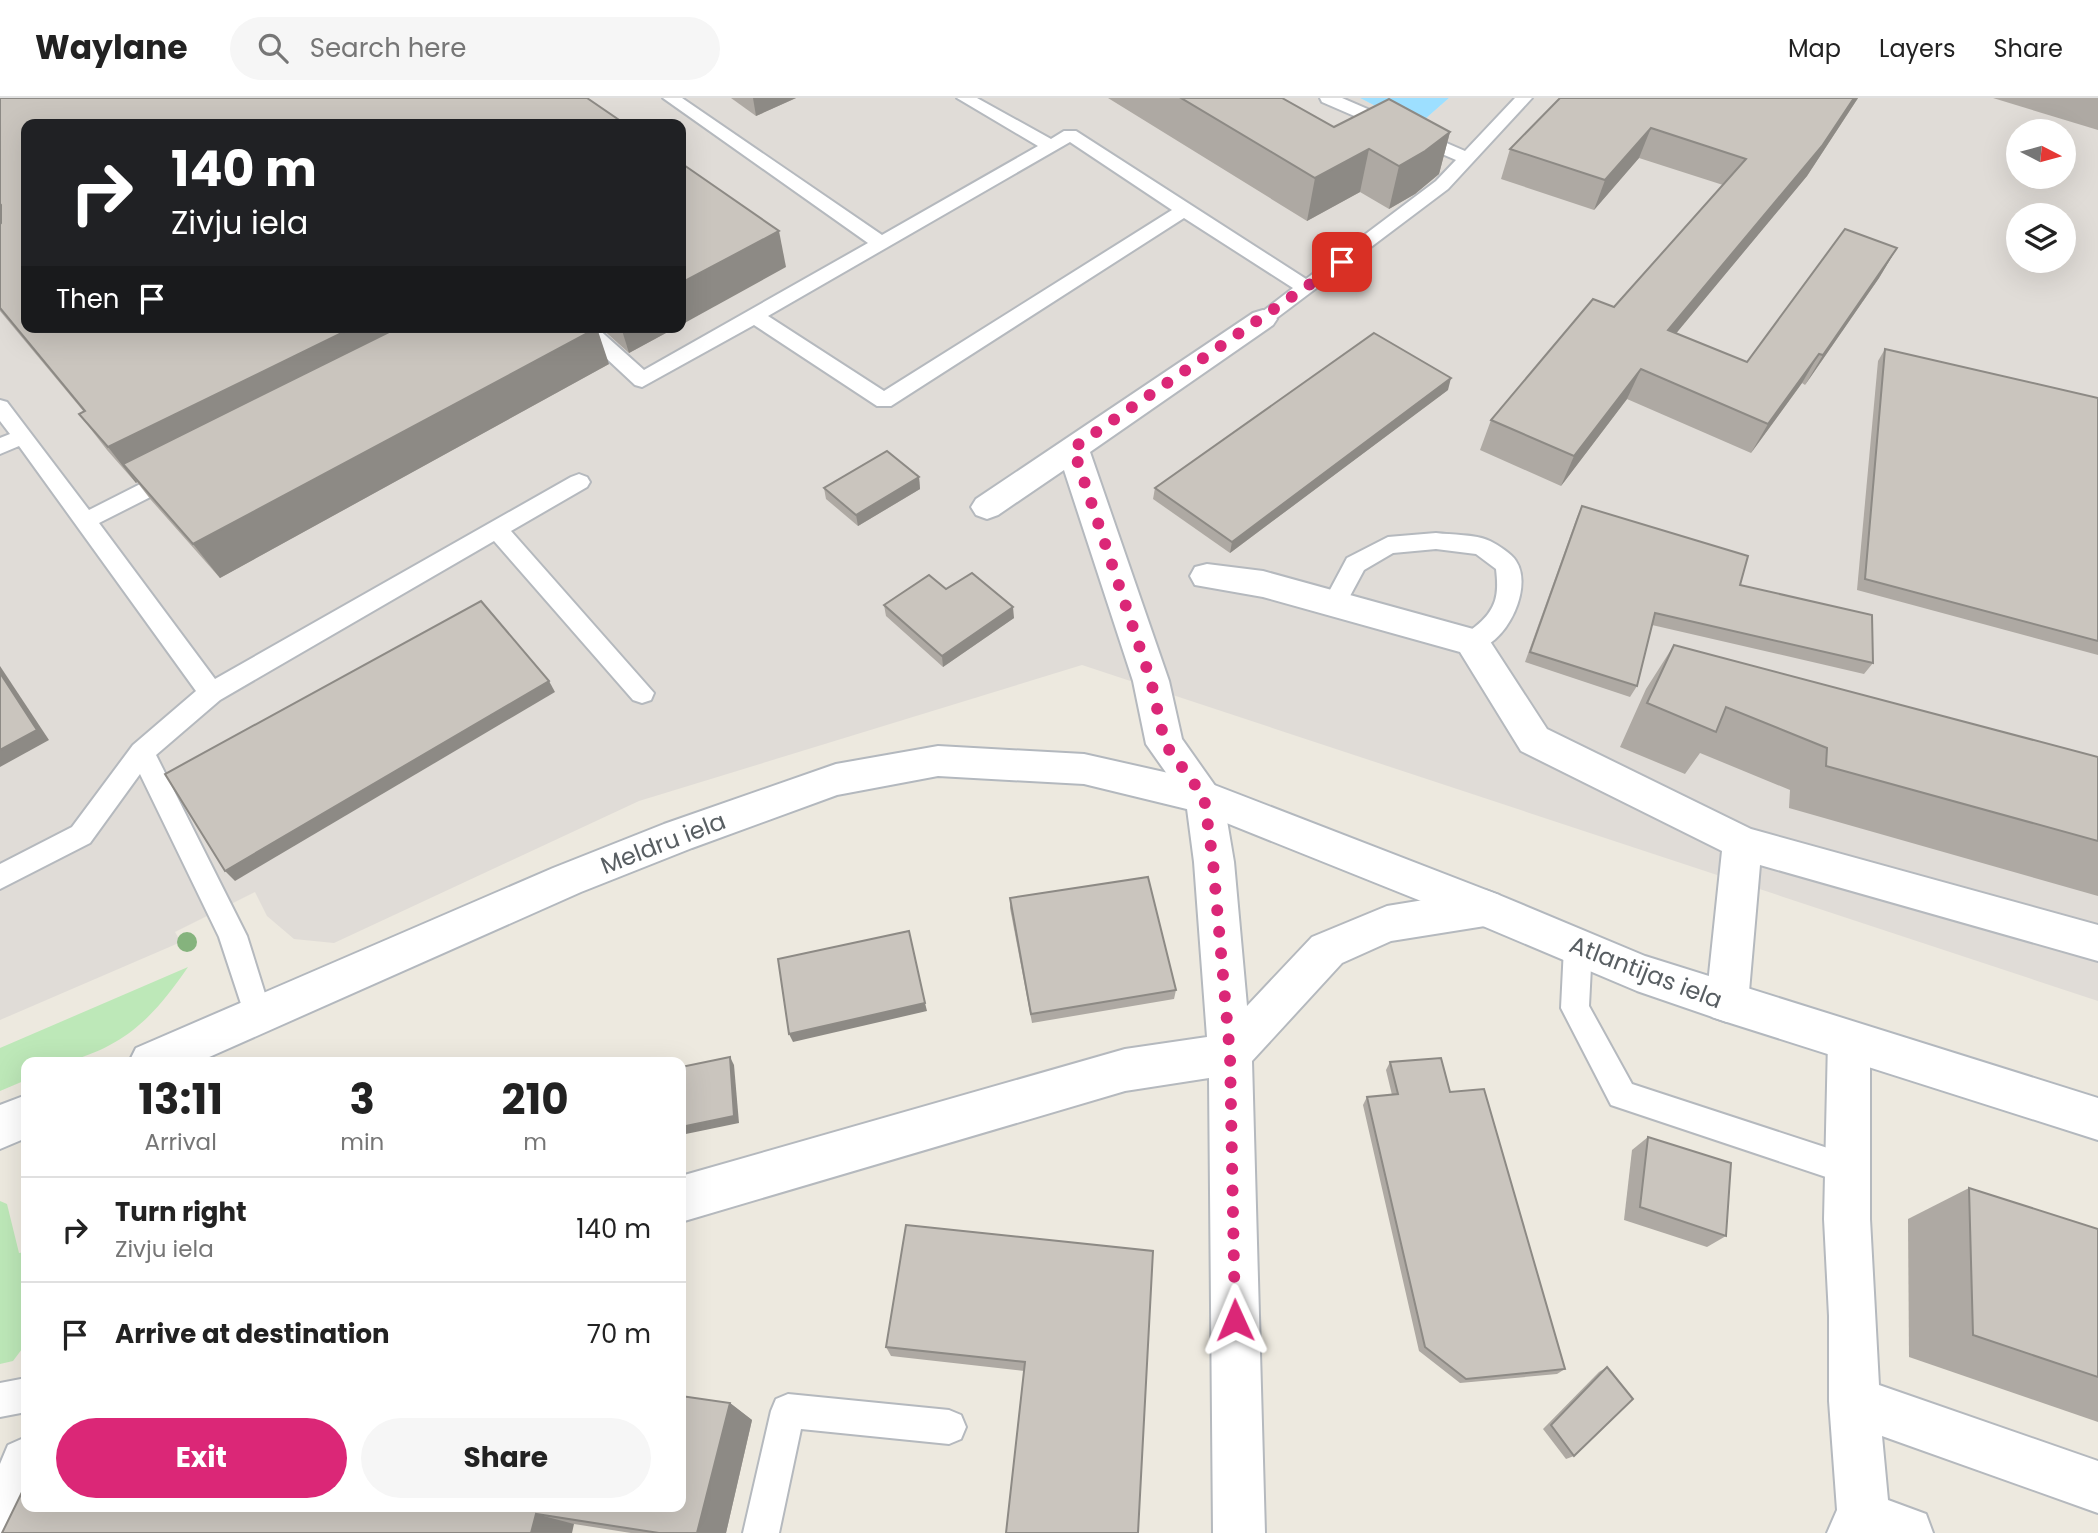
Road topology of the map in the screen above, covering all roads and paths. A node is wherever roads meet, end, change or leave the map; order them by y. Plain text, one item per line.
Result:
1 (671, 98) edge
2 (965, 98) edge
3 (1328, 98) edge
4 (1524, 98) edge
5 (1051, 146) junction
6 (1467, 158) junction
7 (1184, 210) junction
8 (881, 243) junction
9 (1306, 288) junction
10 (754, 316) junction
11 (1262, 319) joint
12 (591, 333) edge
13 (0, 407) edge
14 (23, 436) junction
15 (0, 447) edge
16 (1073, 448) junction
17 (196, 465) edge
18 (579, 482) dead end
19 (987, 507) dead end
20 (85, 521) junction
21 (497, 530) junction
22 (1207, 576) dead end
23 (1335, 603) junction
24 (1472, 642) junction
25 (211, 693) junction
26 (642, 693) dead end
27 (142, 751) junction
28 (1204, 797) junction
29 (1742, 843) junction
30 (0, 877) edge
31 (1485, 908) junction
32 (2098, 943) edge
33 (1578, 947) junction
34 (1727, 1003) junction
35 (258, 1016) junction
36 (1849, 1041) junction
37 (1230, 1055) junction
38 (163, 1057) edge
39 (21, 1118) edge
40 (2098, 1119) edge
41 (0, 1128) edge
42 (1847, 1169) junction
43 (686, 1198) edge
44 (21, 1396) edge
45 (0, 1400) edge
46 (1854, 1401) junction
47 (949, 1427) dead end
48 (21, 1477) edge
49 (2098, 1487) edge
50 (1875, 1528) edge
51 (1, 1533) edge
52 (761, 1533) edge
53 (1240, 1533) edge

1 - 8 lane
2 - 5 lane
3 - 6 lane
4 - 6 lane
5 - 7 lane
5 - 8 lane
6 - 9 lane
7 - 9 lane
7 - 10 lane
8 - 10 lane
9 - 11 lane
10 - 12 lane
11 - 16 street
13 - 14 lane
14 - 15 lane
14 - 20 lane
16 - 19 street
16 - 28 street
17 - 20 lane
18 - 21 lane
20 - 25 lane
21 - 25 lane
21 - 26 lane
22 - 23 street
23 - 24 street
23 - 24 lane
24 - 29 street
25 - 27 lane
27 - 30 lane
27 - 35 lane
28 - 31 street, Atlantijas iela
28 - 35 street, Meldru iela
28 - 37 street
29 - 32 street
29 - 34 street
31 - 33 street, Atlantijas iela
31 - 37 street
33 - 34 street, Atlantijas iela
33 - 42 lane
34 - 36 street, Atlantijas iela
35 - 38 street, Meldru iela
36 - 40 street, Atlantijas iela
36 - 42 street
37 - 43 street
37 - 53 street
39 - 41 street
42 - 46 street
44 - 45 lane
46 - 49 street
46 - 50 street
47 - 52 lane
48 - 51 street

